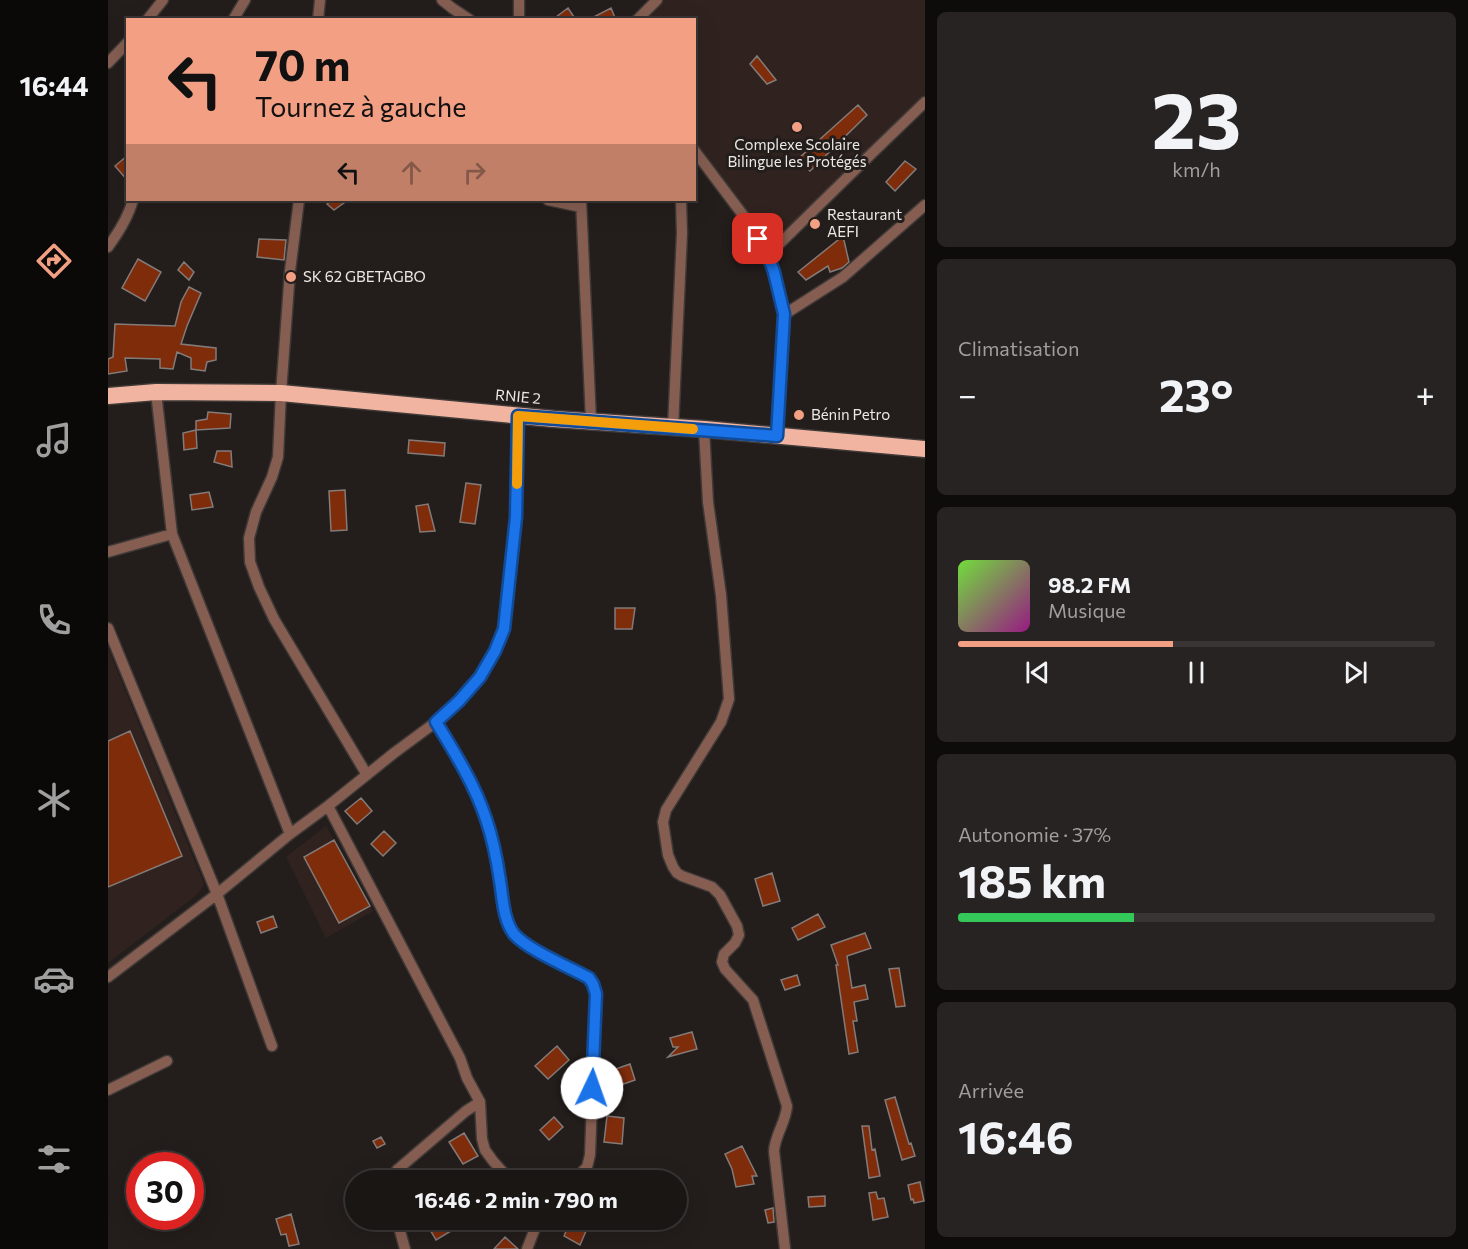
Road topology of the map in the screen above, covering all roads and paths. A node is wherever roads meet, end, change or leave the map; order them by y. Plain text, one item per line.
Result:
1 (163, 0) edge
2 (245, 0) edge
3 (320, 0) edge
4 (442, 0) edge
5 (519, 0) edge
6 (657, 0) edge
7 (149, 18) edge
8 (234, 18) edge
9 (318, 18) edge
10 (467, 18) edge
11 (519, 18) edge
12 (639, 18) edge
13 (126, 44) edge
14 (108, 63) edge
15 (925, 102) edge
16 (696, 153) edge
17 (133, 201) edge
18 (299, 201) edge
19 (559, 201) edge
20 (681, 201) edge
21 (581, 203) edge
22 (925, 205) edge
23 (108, 248) edge
24 (768, 255) junction
25 (784, 314) junction
26 (156, 392) junction
27 (281, 393) junction
28 (108, 396) edge
29 (518, 416) junction
30 (591, 421) junction
31 (673, 428) junction
32 (704, 429) junction
33 (777, 436) junction
34 (925, 449) edge
35 (172, 534) junction
36 (108, 552) edge
37 (108, 628) edge
38 (436, 722) junction
39 (367, 775) junction
40 (328, 806) junction
41 (290, 834) junction
42 (217, 894) junction
43 (108, 977) edge
44 (272, 1046) dead end
45 (167, 1061) dead end
46 (108, 1090) edge
47 (480, 1102) junction
48 (397, 1170) edge
49 (501, 1170) edge
50 (584, 1170) edge
51 (400, 1230) edge
52 (534, 1230) edge
53 (405, 1249) edge
54 (527, 1249) edge
55 (786, 1249) edge

1 - 7 street
2 - 8 street
3 - 9 street
4 - 10 street
5 - 11 street
6 - 12 street
13 - 14 street
15 - 24 street
16 - 24 street
17 - 23 street
18 - 27 street
19 - 21 street
20 - 31 street
21 - 30 street
22 - 25 street
24 - 25 street
25 - 33 street
26 - 27 highway, RNIE 2 / RNIE 2
26 - 28 highway, RNIE 2 / RNIE 2
26 - 35 street
27 - 29 highway, RNIE 2 / RNIE 2
27 - 39 street
29 - 30 highway, RNIE 2 / RNIE 2
29 - 38 street
30 - 31 highway, RNIE 2 / RNIE 2
31 - 32 highway, RNIE 2 / RNIE 2
32 - 33 highway, RNIE 2 / RNIE 2
32 - 55 street
33 - 34 highway, RNIE 2 / RNIE 2
35 - 36 street
35 - 41 street
37 - 42 street
38 - 39 street
38 - 50 street
39 - 40 street
40 - 41 street
40 - 47 street
41 - 42 street
42 - 43 street
42 - 44 street
45 - 46 street
47 - 48 street
47 - 49 street
51 - 53 street
52 - 54 street

